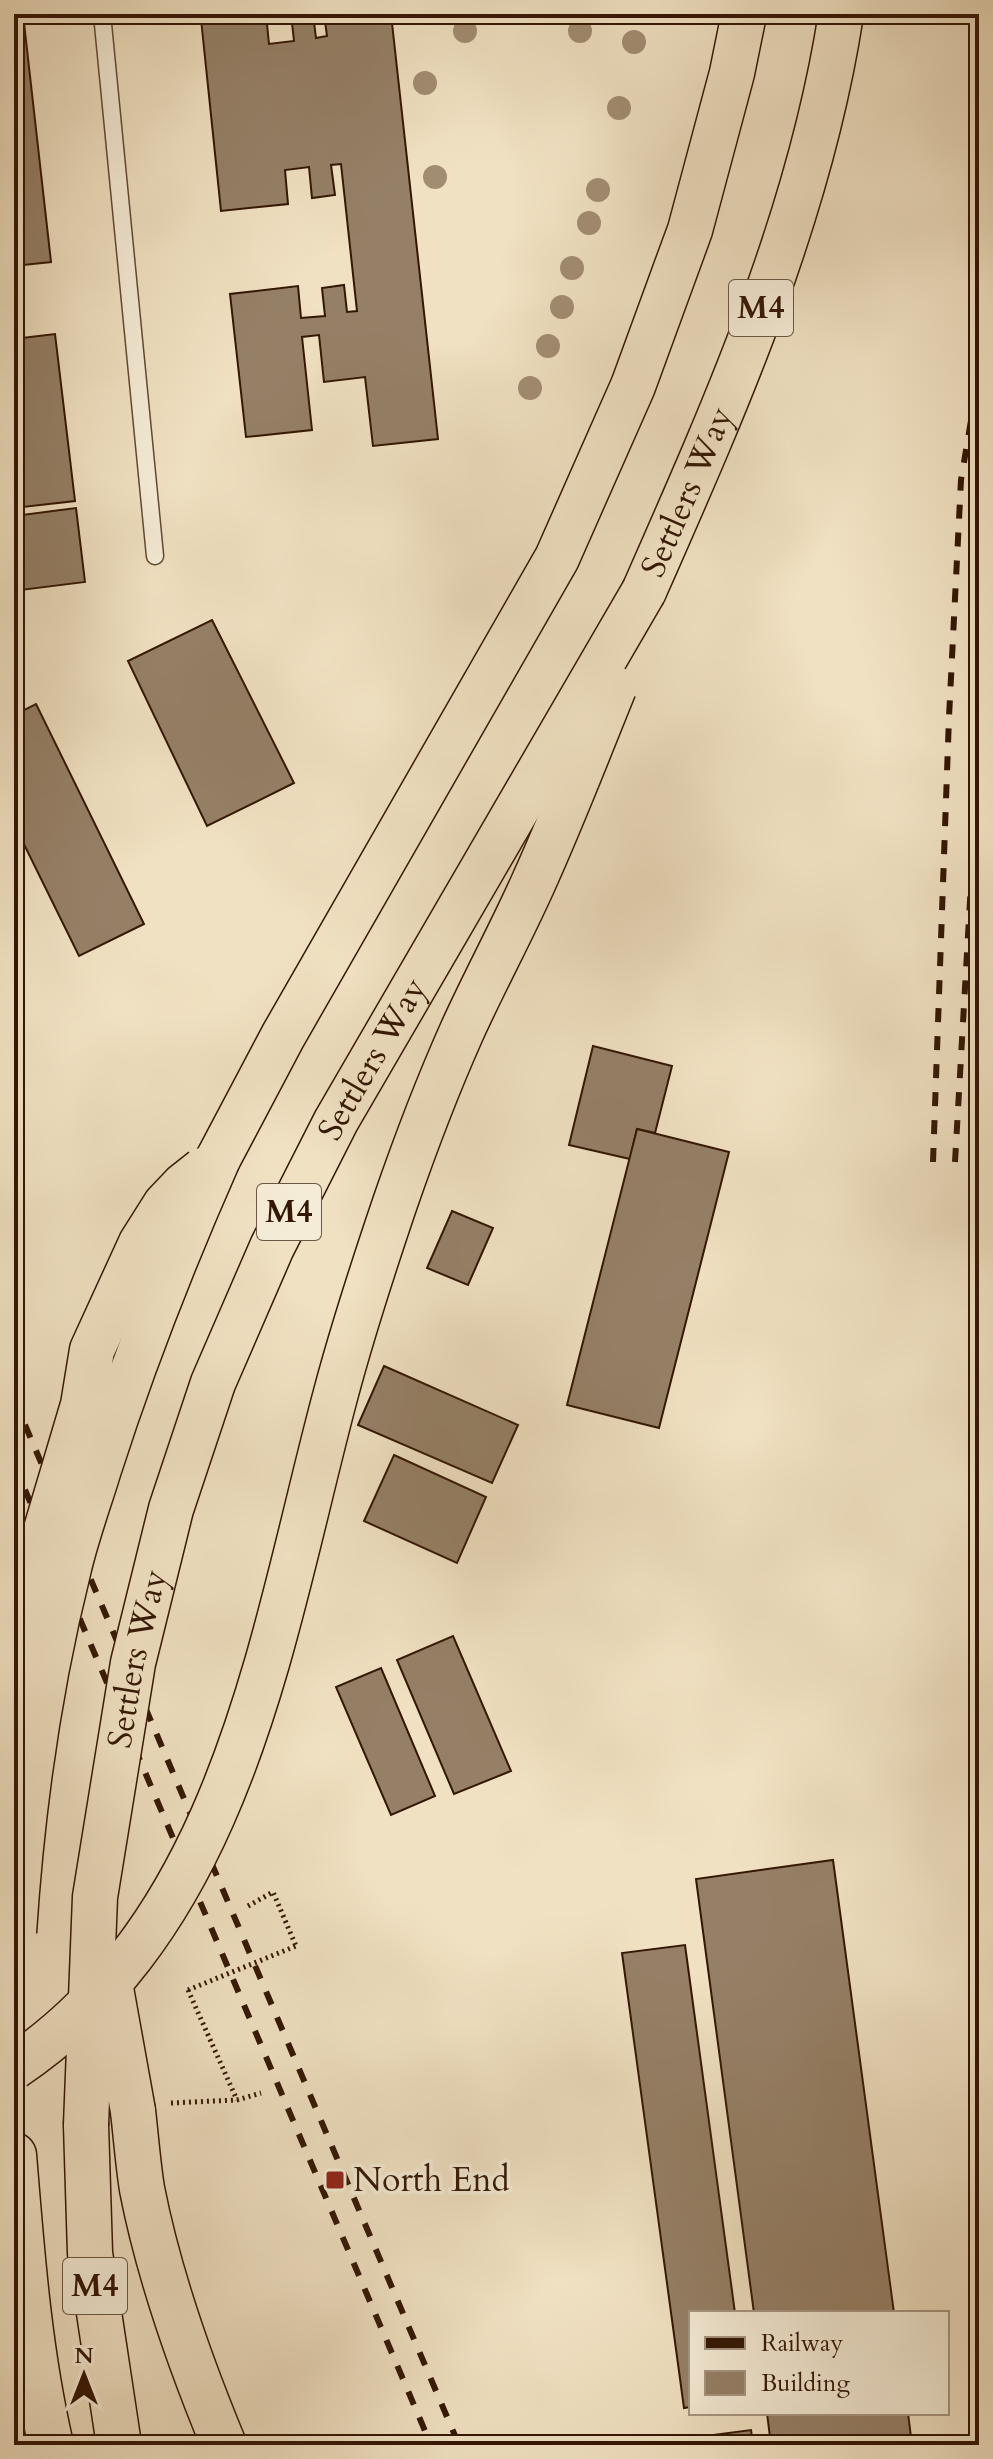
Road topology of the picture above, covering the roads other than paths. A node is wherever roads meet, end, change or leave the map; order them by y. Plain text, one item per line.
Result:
1 (102, 14) edge
2 (744, 14) edge
3 (841, 14) edge
4 (155, 556) dead end
5 (644, 591) junction
6 (218, 1159) junction
7 (92, 1350) junction
8 (14, 1527) edge
9 (14, 1656) edge
10 (95, 1897) junction
11 (14, 1932) edge
12 (14, 2067) edge
13 (14, 2155) edge
14 (51, 2445) edge
15 (119, 2445) edge
16 (224, 2445) edge

1 - 4 lane
2 - 6 highway, M4
3 - 5 highway, Settlers Way / M4
5 - 10 highway, Settlers Way / M4, bridge
5 - 12 highway, bridge
6 - 7 highway, bridge
6 - 11 highway, M4, bridge
7 - 8 highway
7 - 9 highway, bridge
10 - 15 highway, Settlers Way / M4, bridge
10 - 16 highway, bridge
13 - 14 highway, M4

